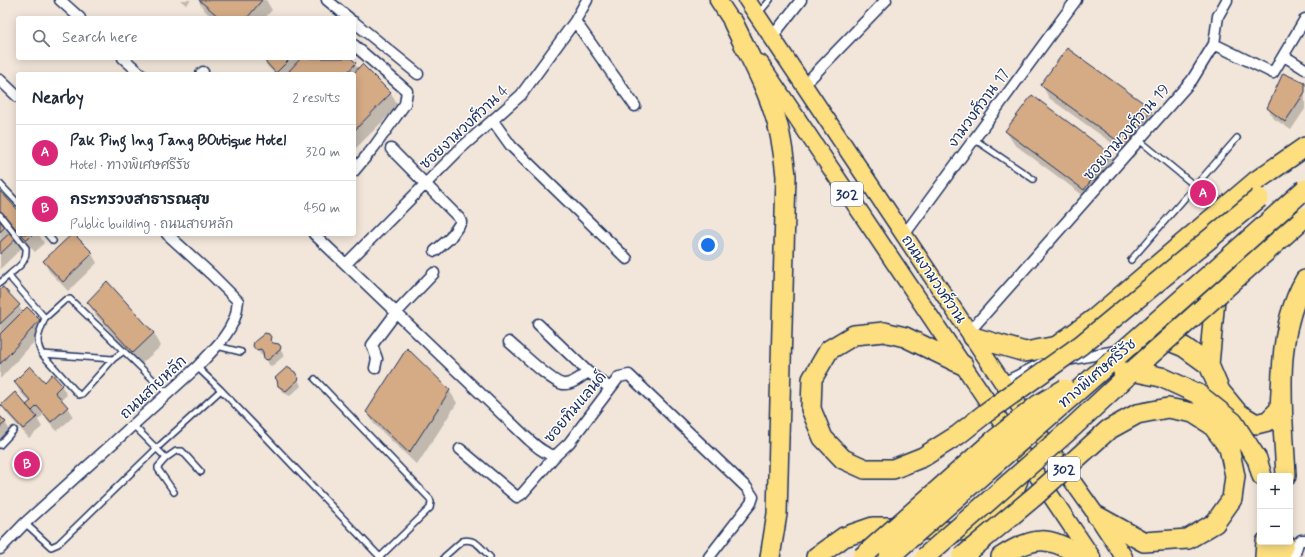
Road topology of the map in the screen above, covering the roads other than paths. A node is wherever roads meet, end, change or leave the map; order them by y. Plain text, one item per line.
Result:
1 (60, 0) edge
2 (327, 0) edge
3 (587, 0) edge
4 (718, 0) edge
5 (747, 0) edge
6 (770, 0) edge
7 (801, 0) edge
8 (886, 0) edge
9 (1076, 0) edge
10 (1227, 0) edge
11 (78, 16) edge
12 (347, 16) edge
13 (758, 16) junction
14 (1305, 19) edge
15 (575, 20) junction
16 (733, 22) junction
17 (356, 24) edge
18 (772, 37) junction
19 (1214, 44) junction
20 (356, 47) edge
21 (1284, 56) junction
22 (125, 60) edge
23 (1305, 69) edge
24 (139, 72) edge
25 (418, 74) dead end
26 (0, 80) edge
27 (804, 85) junction
28 (16, 95) edge
29 (634, 106) dead end
30 (493, 121) junction
31 (1237, 138) dead end
32 (974, 139) junction
33 (1139, 140) junction
34 (391, 148) dead end
35 (1303, 151) edge
36 (356, 169) edge
37 (1033, 179) dead end
38 (0, 184) edge
39 (425, 185) junction
40 (1194, 186) junction
41 (1305, 189) edge
42 (1305, 199) edge
43 (16, 201) edge
44 (0, 215) edge
45 (1305, 217) edge
46 (16, 235) edge
47 (904, 235) junction
48 (17, 236) edge
49 (49, 236) edge
50 (169, 236) edge
51 (316, 236) edge
52 (53, 241) dead end
53 (435, 251) dead end
54 (627, 259) dead end
55 (1131, 260) dead end
56 (346, 264) junction
57 (434, 273) dead end
58 (9, 275) junction
59 (1217, 277) junction
60 (0, 283) edge
61 (1302, 285) edge
62 (396, 313) junction
63 (45, 318) junction
64 (538, 324) dead end
65 (971, 334) junction
66 (1152, 334) junction
67 (509, 342) dead end
68 (216, 346) junction
69 (124, 351) junction
70 (241, 352) dead end
71 (42, 354) junction
72 (114, 359) junction
73 (963, 365) junction
74 (1209, 365) junction
75 (197, 367) junction
76 (375, 368) dead end
77 (588, 372) junction
78 (1282, 372) junction
79 (315, 379) dead end
80 (1004, 383) junction
81 (610, 388) junction
82 (221, 390) junction
83 (168, 394) junction
84 (134, 426) junction
85 (14, 430) dead end
86 (0, 444) edge
87 (157, 448) junction
88 (460, 449) dead end
89 (555, 456) junction
90 (166, 458) junction
91 (1026, 459) junction
92 (1259, 468) edge
93 (201, 472) dead end
94 (1286, 473) edge
95 (174, 492) dead end
96 (1097, 516) junction
97 (25, 523) junction
98 (1305, 540) edge
99 (1266, 545) edge
100 (1283, 545) edge
101 (0, 549) edge
102 (380, 557) edge
103 (444, 557) edge
104 (490, 557) edge
105 (709, 557) edge
106 (770, 557) edge
107 (816, 557) edge
108 (862, 557) edge
109 (889, 557) edge
110 (925, 557) edge
111 (962, 557) edge
112 (1001, 557) edge
113 (1082, 557) edge
114 (1092, 557) edge
115 (1124, 557) edge
116 (1265, 557) edge
117 (1280, 557) edge
118 (1294, 557) edge

1 - 11 street
2 - 12 street
3 - 15 street, ซอยงามวงศ์วาน 4
4 - 16 main road, ถนนงามวงศ์วาน / 302
5 - 13 main road, ถนนงามวงศ์วาน / 302
6 - 13 lane
7 - 18 street
8 - 27 street
9 - 32 street, งามวงศ์วาน 17
10 - 19 street
13 - 18 main road, ถนนงามวงศ์วาน / 302
14 - 21 street
15 - 29 street
15 - 30 street, ซอยงามวงศ์วาน 4
16 - 73 main road, ถนนงามวงศ์วาน / 302
16 - 106 highway
17 - 25 street
18 - 27 main road, ถนนงามวงศ์วาน / 302
19 - 21 street
19 - 33 street, ซอยงามวงศ์วาน 19
20 - 36 street
21 - 23 street
22 - 24 street
26 - 28 street
27 - 47 main road, ถนนงามวงศ์วาน / 302
30 - 39 street, ซอยงามวงศ์วาน 4
30 - 54 street
31 - 40 lane
32 - 37 lane
32 - 47 street, งามวงศ์วาน 17
33 - 40 lane
33 - 65 street, ซอยงามวงศ์วาน 19
34 - 39 street
35 - 65 highway
35 - 73 highway, bridge
38 - 43 lane
39 - 53 street
39 - 56 street, ซอยงามวงศ์วาน 4
40 - 55 lane
41 - 109 highway, ทางพิเศษศรีรัช, bridge
42 - 59 street
44 - 46 lane
45 - 110 highway, ทางพิเศษศรีรัช, bridge
47 - 65 main road, ถนนงามวงศ์วาน / 302
48 - 58 lane
49 - 52 lane
50 - 68 street, ถนนสายหลัก
51 - 56 street, ซอยทิมแลนด์
56 - 62 street, ซอยทิมแลนด์
57 - 62 street
58 - 60 lane
58 - 63 lane
59 - 66 street
59 - 74 highway
61 - 78 highway
62 - 76 street
62 - 89 street, ซอยทิมแลนด์
63 - 69 lane
63 - 71 lane
64 - 77 street
65 - 80 main road, ถนนงามวงศ์วาน / 302
66 - 74 highway
66 - 80 street
67 - 77 street
68 - 70 lane
68 - 75 street, ถนนสายหลัก
69 - 72 lane
69 - 83 lane
71 - 72 lane
71 - 72 lane
73 - 91 main road, ถนนงามวงศ์วาน / 302
74 - 78 highway
75 - 82 lane
75 - 83 street, ถนนสายหลัก
77 - 81 street
78 - 94 highway
79 - 102 lane
80 - 96 main road, ถนนงามวงศ์วาน / 302
81 - 89 street, ซอยทิมแลนด์
81 - 105 street, ซอยทิมแลนด์
82 - 87 lane
82 - 102 lane
83 - 84 street, ถนนสายหลัก
84 - 87 lane
84 - 97 street, ถนนสายหลัก
85 - 86 lane
87 - 90 lane
87 - 97 lane
88 - 89 street
90 - 93 lane
90 - 95 lane
91 - 107 highway
91 - 114 main road, ถนนงามวงศ์วาน / 302
92 - 108 highway, bridge
96 - 111 highway, bridge
96 - 115 main road, ถนนงามวงศ์วาน / 302
97 - 101 street, ถนนสายหลัก
98 - 118 street
99 - 116 highway
100 - 117 highway
103 - 104 lane
112 - 113 highway

